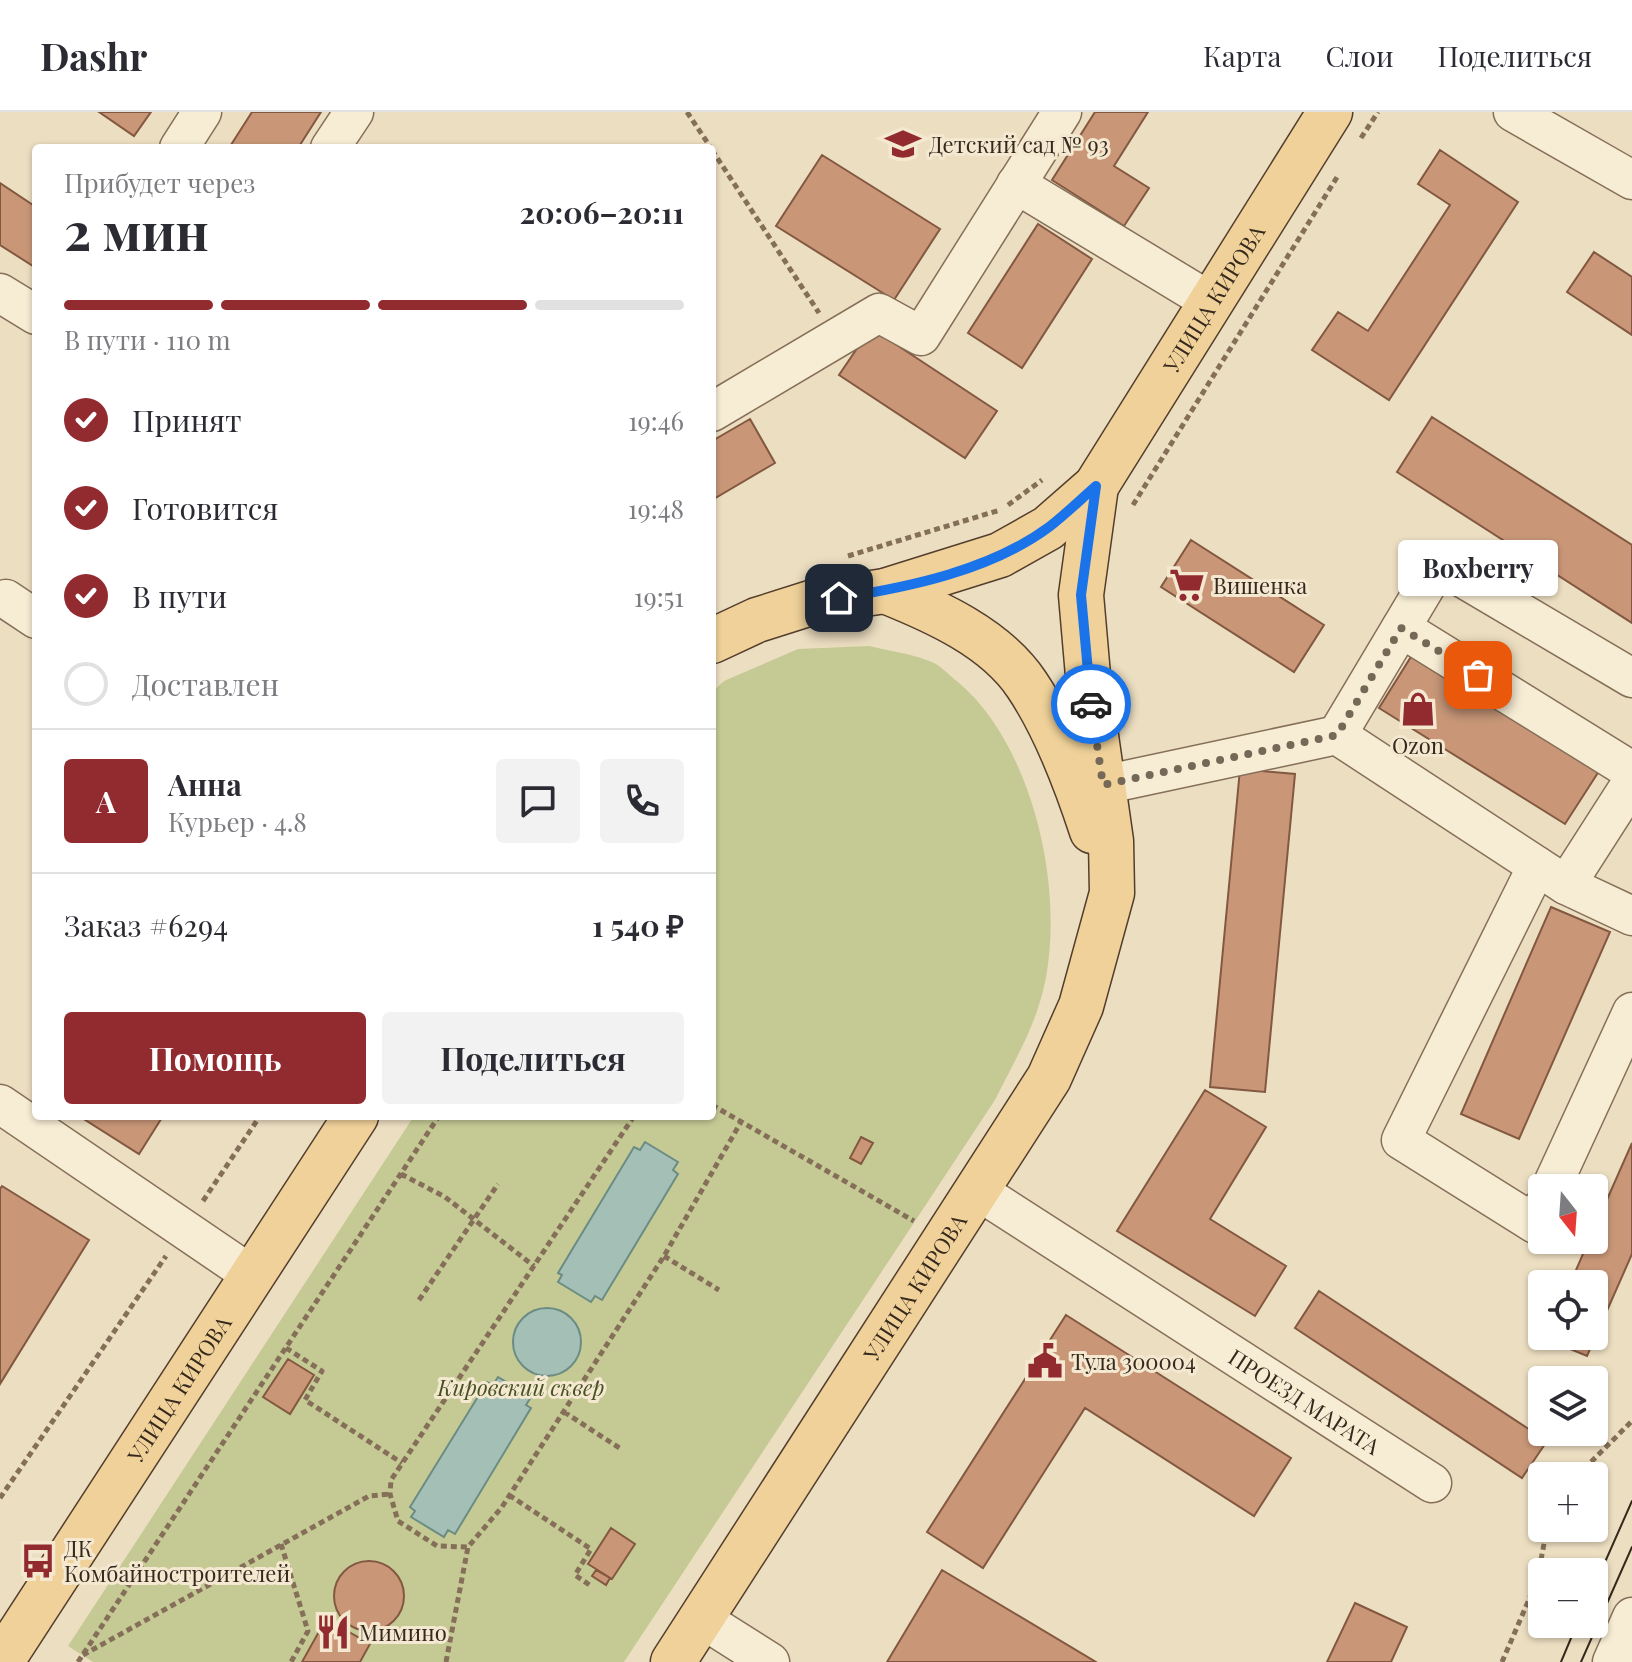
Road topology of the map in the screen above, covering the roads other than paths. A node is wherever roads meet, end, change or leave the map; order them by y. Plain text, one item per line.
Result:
1 (202, 112) edge
2 (354, 112) edge
3 (1062, 112) edge
4 (1330, 112) edge
5 (1513, 112) edge
6 (182, 144) edge
7 (333, 144) edge
8 (1632, 180) edge
9 (1016, 184) junction
10 (0, 293) edge
11 (1211, 302) junction
12 (32, 313) edge
13 (716, 410) edge
14 (1114, 497) junction
15 (885, 591) junction
16 (1401, 628) junction
17 (716, 639) edge
18 (1632, 678) edge
19 (1337, 735) junction
20 (1632, 771) edge
21 (1632, 782) edge
22 (1103, 785) junction
23 (1552, 875) junction
24 (1112, 893) junction
25 (1632, 916) edge
26 (1632, 1012) edge
27 (5, 1117) edge
28 (353, 1120) edge
29 (1557, 1174) edge
30 (975, 1189) junction
31 (1528, 1220) edge
32 (250, 1274) junction
33 (1432, 1483) dead end
34 (1632, 1617) edge
35 (702, 1619) junction
36 (13, 1658) edge
37 (673, 1662) edge
38 (770, 1662) edge
39 (1612, 1662) edge

1 - 6 street
2 - 7 street
3 - 9 street
4 - 11 main road, УЛИЦА КИРОВА
5 - 8 street
9 - 11 street
9 - 13 street
10 - 12 street
11 - 14 main road, УЛИЦА КИРОВА
14 - 15 main road, УЛИЦА КИРОВА
14 - 22 main road, УЛИЦА КИРОВА
15 - 17 main road, УЛИЦА КИРОВА
15 - 24 main road
16 - 18 street
16 - 19 street
16 - 20 street
19 - 22 street
19 - 23 street
21 - 23 street
22 - 24 main road, УЛИЦА КИРОВА
23 - 25 street
23 - 31 street
24 - 30 main road, УЛИЦА КИРОВА
26 - 29 street
27 - 32 street
28 - 32 main road, УЛИЦА КИРОВА
30 - 33 street, ПРОЕЗД МАРАТА
30 - 35 main road, УЛИЦА КИРОВА
32 - 36 main road, УЛИЦА КИРОВА
34 - 39 street
35 - 37 main road, УЛИЦА КИРОВА
35 - 38 street

